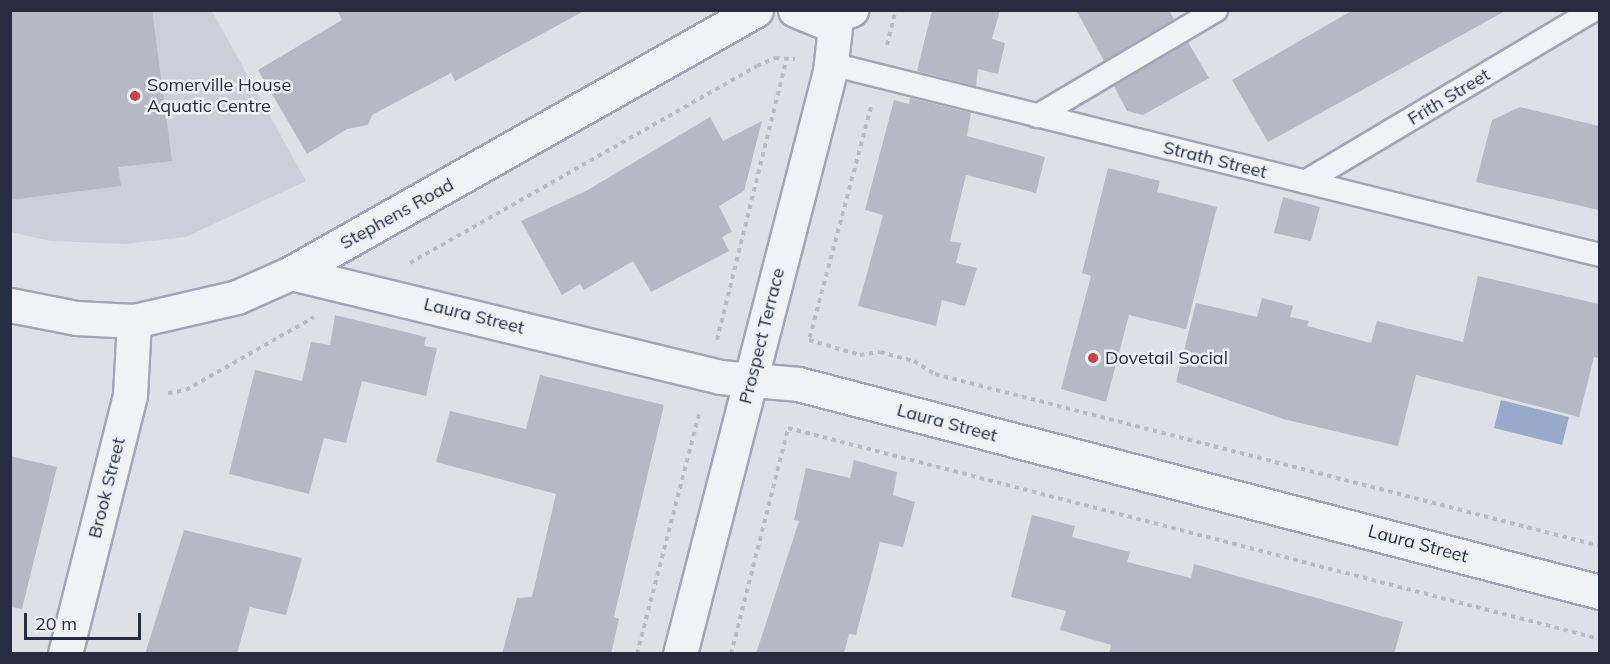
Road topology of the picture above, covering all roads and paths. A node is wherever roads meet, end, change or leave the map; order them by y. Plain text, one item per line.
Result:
1 (756, 10) edge
2 (795, 10) edge
3 (896, 10) edge
4 (1216, 10) edge
5 (1593, 10) edge
6 (843, 14) edge
7 (787, 58) junction
8 (830, 68) junction
9 (879, 76) junction
10 (1037, 116) junction
11 (1305, 182) junction
12 (1599, 255) edge
13 (291, 273) junction
14 (365, 289) junction
15 (10, 305) edge
16 (134, 321) junction
17 (715, 348) dead end
18 (752, 379) junction
19 (167, 393) dead end
20 (702, 405) dead end
21 (1599, 546) edge
22 (1599, 592) edge
23 (1599, 639) edge
24 (65, 654) edge
25 (637, 654) edge
26 (680, 654) edge
27 (731, 654) edge

1 - 13 street, Stephens Road
2 - 6 street
3 - 9 path
4 - 10 lane
5 - 11 lane, Frith Street
6 - 8 street, Prospect Terrace
7 - 8 path
7 - 14 path
7 - 17 path
8 - 9 lane, Strath Street
8 - 18 street, Prospect Terrace
9 - 10 lane, Strath Street
9 - 21 path
10 - 11 lane, Strath Street
11 - 12 lane, Strath Street
13 - 14 street, Laura Street
13 - 16 street, Stephens Road
14 - 18 street, Laura Street
14 - 19 path
15 - 16 street, Stephens Road
16 - 24 street, Brook Street
18 - 22 street, Laura Street
18 - 26 street, Prospect Terrace
20 - 25 path
23 - 27 path

